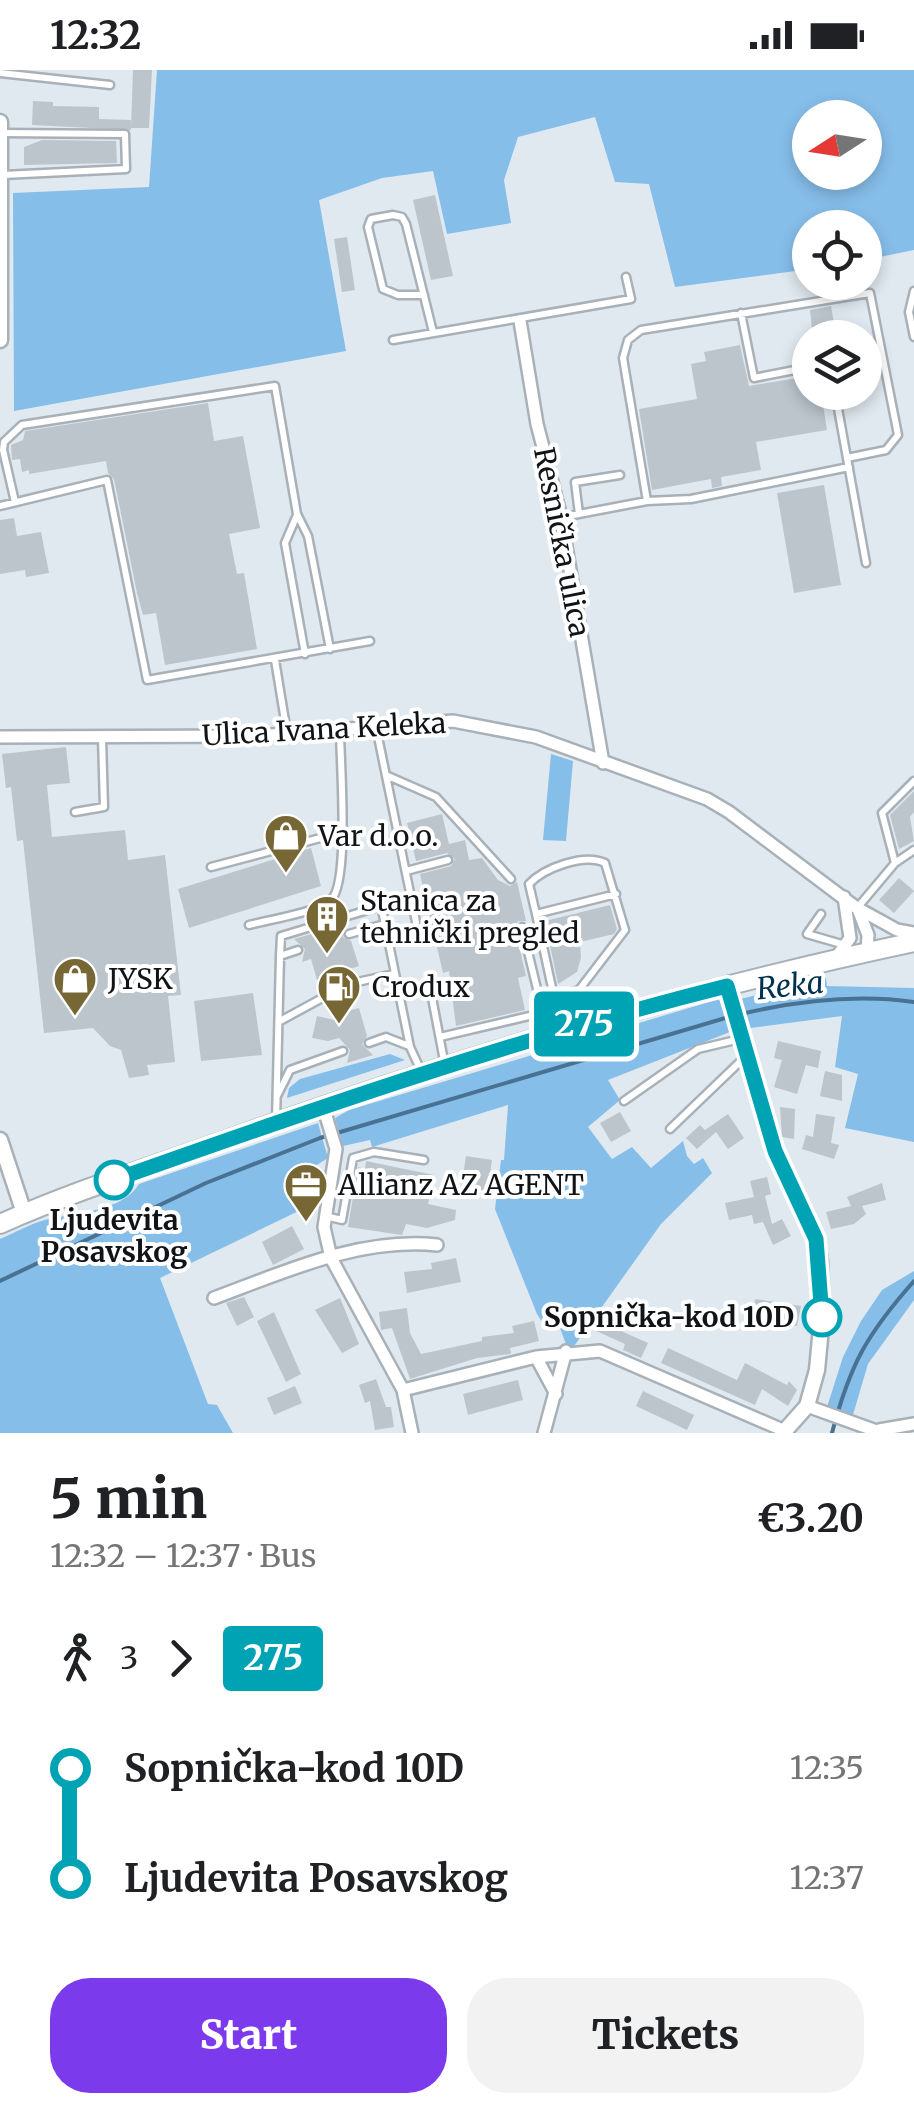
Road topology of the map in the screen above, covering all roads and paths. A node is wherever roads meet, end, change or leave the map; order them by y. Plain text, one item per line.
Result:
1 (0, 74) edge
2 (110, 85) dead end
3 (0, 122) edge
4 (0, 133) edge
5 (2, 175) edge
6 (626, 277) dead end
7 (914, 291) edge
8 (424, 294) junction
9 (742, 313) junction
10 (520, 321) junction
11 (433, 332) junction
12 (914, 337) edge
13 (0, 340) edge
14 (393, 340) dead end
15 (792, 371) edge
16 (838, 410) edge
17 (847, 458) junction
18 (848, 467) junction
19 (620, 475) dead end
20 (647, 501) junction
21 (14, 502) junction
22 (0, 506) edge
23 (297, 514) junction
24 (579, 514) junction
25 (561, 517) junction
26 (866, 563) dead end
27 (370, 642) dead end
28 (330, 649) junction
29 (305, 654) junction
30 (275, 660) junction
31 (375, 724) junction
32 (340, 728) junction
33 (286, 733) junction
34 (0, 737) edge
35 (102, 737) junction
36 (603, 763) junction
37 (386, 776) junction
38 (914, 781) edge
39 (75, 812) dead end
40 (342, 832) junction
41 (914, 850) edge
42 (448, 860) dead end
43 (895, 863) junction
44 (211, 866) dead end
45 (406, 871) junction
46 (511, 878) dead end
47 (616, 894) junction
48 (844, 897) junction
49 (858, 908) junction
50 (536, 914) junction
51 (820, 914) dead end
52 (416, 922) dead end
53 (385, 924) junction
54 (248, 925) dead end
55 (522, 927) dead end
56 (914, 933) edge
57 (349, 934) dead end
58 (914, 942) edge
59 (298, 950) dead end
60 (841, 952) junction
61 (867, 952) junction
62 (280, 956) junction
63 (394, 974) junction
64 (429, 982) dead end
65 (579, 990) junction
66 (728, 994) junction
67 (542, 1013) junction
68 (279, 1022) junction
69 (587, 1023) junction
70 (739, 1034) junction
71 (548, 1035) junction
72 (440, 1037) junction
73 (369, 1042) dead end
74 (410, 1046) junction
75 (343, 1051) dead end
76 (746, 1056) junction
77 (446, 1067) junction
78 (423, 1074) junction
79 (624, 1101) dead end
80 (274, 1102) junction
81 (326, 1113) junction
82 (276, 1122) junction
83 (670, 1129) dead end
84 (0, 1140) edge
85 (424, 1160) dead end
86 (24, 1213) junction
87 (325, 1216) junction
88 (0, 1224) edge
89 (437, 1246) dead end
90 (331, 1258) junction
91 (214, 1298) dead end
92 (566, 1351) junction
93 (536, 1357) junction
94 (403, 1390) junction
95 (556, 1394) junction
96 (807, 1406) junction
97 (914, 1424) edge
98 (881, 1431) edge
99 (784, 1432) edge
100 (412, 1433) edge
101 (544, 1433) edge

1 - 2 lane
3 - 4 street
4 - 5 street
4 - 5 lane
5 - 13 street
6 - 10 lane
7 - 12 lane
8 - 8 lane
8 - 11 lane
9 - 15 lane
9 - 17 lane
9 - 20 lane
10 - 11 lane
10 - 25 street, Resnička ulica
11 - 14 lane
16 - 17 lane
17 - 18 lane
18 - 20 lane
18 - 26 lane
19 - 24 lane
20 - 24 lane
21 - 22 lane
21 - 23 lane
21 - 30 lane
23 - 28 lane
23 - 29 lane
24 - 25 lane
25 - 36 street, Resnička ulica
27 - 28 lane
28 - 29 lane
29 - 30 lane
30 - 33 lane
31 - 32 street, Ulica Ivana Keleka
31 - 36 street, Ulica Ivana Keleka
31 - 37 lane
32 - 33 street, Ulica Ivana Keleka
32 - 40 lane
33 - 35 street, Ulica Ivana Keleka
34 - 35 street, Ulica Ivana Keleka
35 - 39 lane
36 - 48 street, Ulica Ivana Keleka
37 - 45 lane
37 - 46 lane
38 - 43 lane
40 - 44 lane
40 - 54 lane
41 - 43 lane
42 - 45 lane
43 - 49 lane
45 - 52 lane
47 - 50 lane
47 - 50 lane
47 - 65 lane
48 - 49 street, Ulica Ivana Keleka
48 - 60 street
49 - 56 street, Ulica Ivana Keleka
49 - 61 street
50 - 65 lane
51 - 60 lane
53 - 57 lane
53 - 62 lane
53 - 63 lane
55 - 67 lane
58 - 61 main road
59 - 62 lane
60 - 61 main road
60 - 66 main road
62 - 68 lane
63 - 68 lane
63 - 74 lane
64 - 72 lane
65 - 69 lane
66 - 69 main road
66 - 70 street
67 - 71 lane
67 - 72 lane
68 - 80 lane
69 - 71 main road
70 - 76 street
70 - 79 lane
71 - 77 main road
72 - 77 lane
73 - 74 lane
74 - 78 lane
75 - 80 lane
76 - 83 lane
76 - 96 street
77 - 78 main road
78 - 81 main road
80 - 82 lane
81 - 82 main road
81 - 87 street
82 - 86 main road
84 - 86 street
85 - 87 lane
86 - 88 main road
87 - 90 street
89 - 90 street
90 - 91 street
90 - 94 street
92 - 93 street
92 - 95 street
92 - 99 street
93 - 94 street
93 - 95 street
94 - 100 street
95 - 101 street
96 - 98 street
96 - 99 street
97 - 98 street

